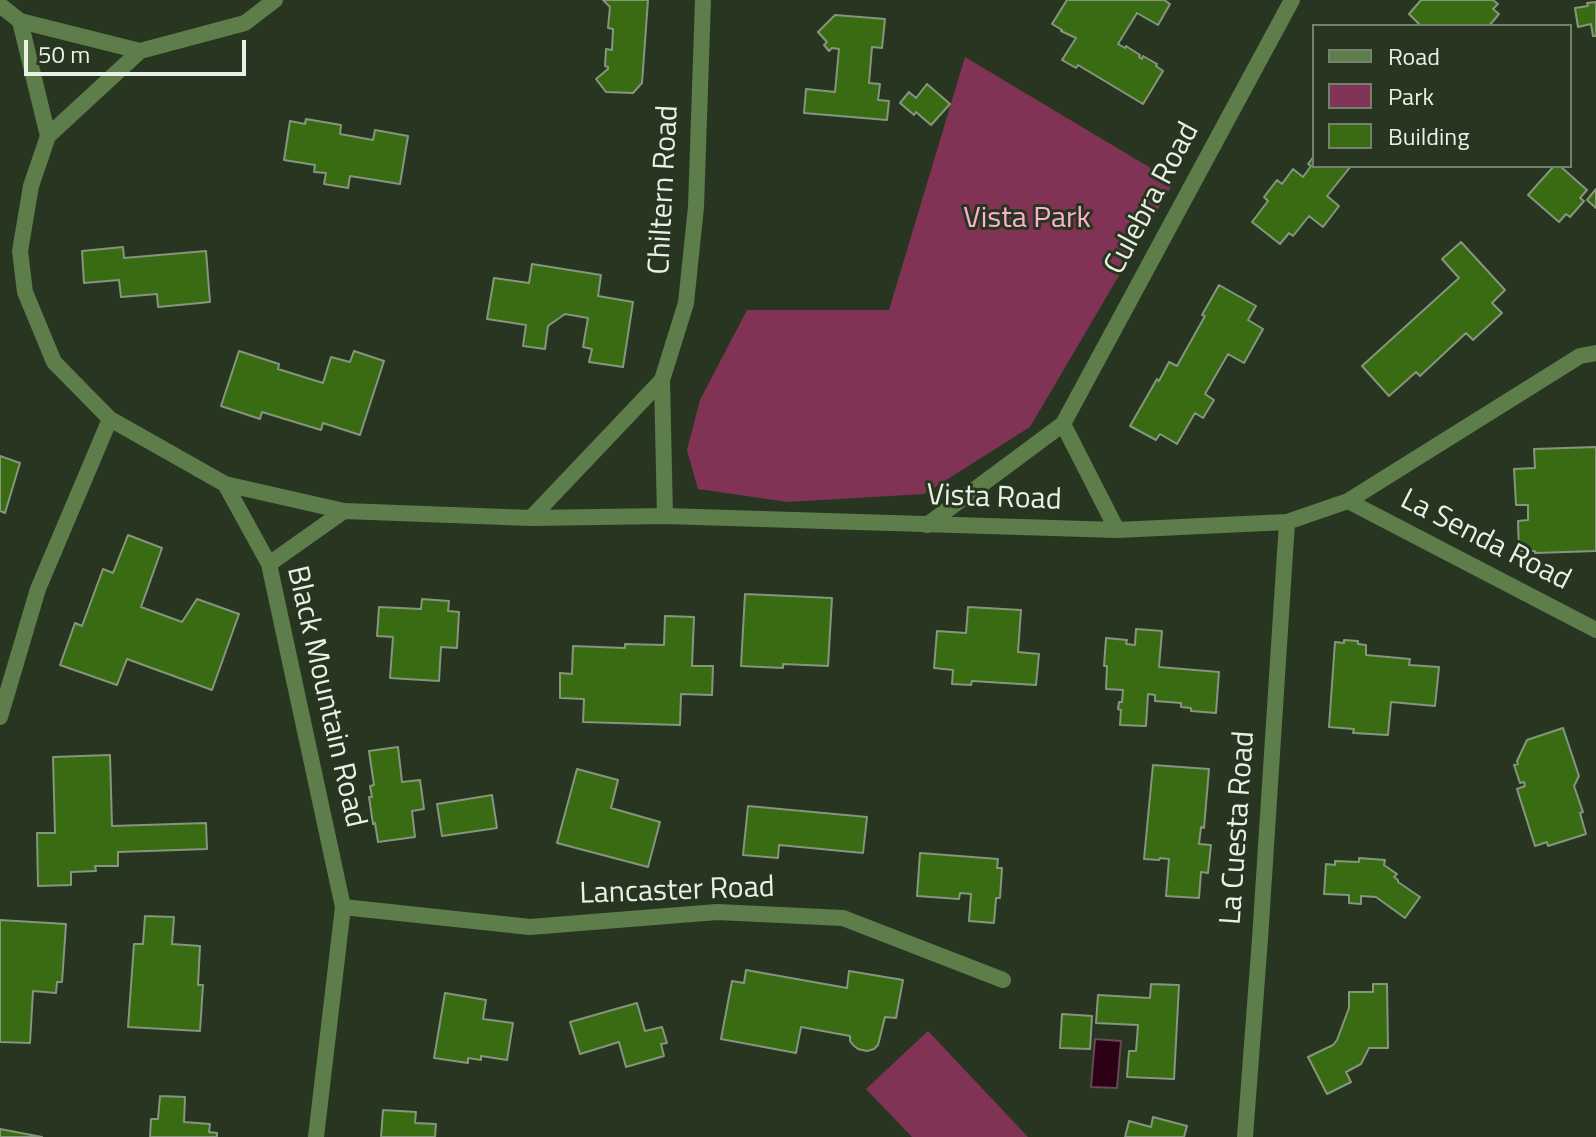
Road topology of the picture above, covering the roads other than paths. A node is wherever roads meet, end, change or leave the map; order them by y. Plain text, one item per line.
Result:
1 (275, 0) edge
2 (703, 0) edge
3 (1292, 0) edge
4 (0, 5) edge
5 (20, 21) junction
6 (140, 51) junction
7 (48, 136) junction
8 (1596, 353) edge
9 (662, 380) junction
10 (110, 419) junction
11 (1063, 424) junction
12 (225, 484) junction
13 (1348, 501) junction
14 (344, 511) junction
15 (665, 516) junction
16 (531, 518) junction
17 (1287, 522) junction
18 (927, 525) junction
19 (1117, 530) junction
20 (269, 564) junction
21 (1596, 630) edge
22 (0, 717) edge
23 (343, 907) junction
24 (1003, 980) dead end
25 (316, 1137) edge
26 (1245, 1137) edge

1 - 6 street
2 - 9 street, Chiltern Road
3 - 11 street, Culebra Road
4 - 5 street
5 - 6 street
5 - 7 street
6 - 7 street
7 - 10 street
8 - 13 street, Vista Road
9 - 15 street, Chiltern Road
9 - 16 street, Chiltern Road
10 - 12 street
10 - 22 street
11 - 18 street, Culebra Road
11 - 19 street
12 - 14 street, Vista Road
12 - 20 street, Black Mountain Road
13 - 17 street, Vista Road
13 - 21 street, La Senda Road
14 - 16 street, Vista Road
14 - 20 street
15 - 16 street, Vista Road
15 - 18 street, Vista Road
17 - 19 street, Vista Road
17 - 26 street, La Cuesta Road
18 - 19 street, Vista Road
20 - 23 street, Black Mountain Road
23 - 24 street, Lancaster Road
23 - 25 street, Black Mountain Road

